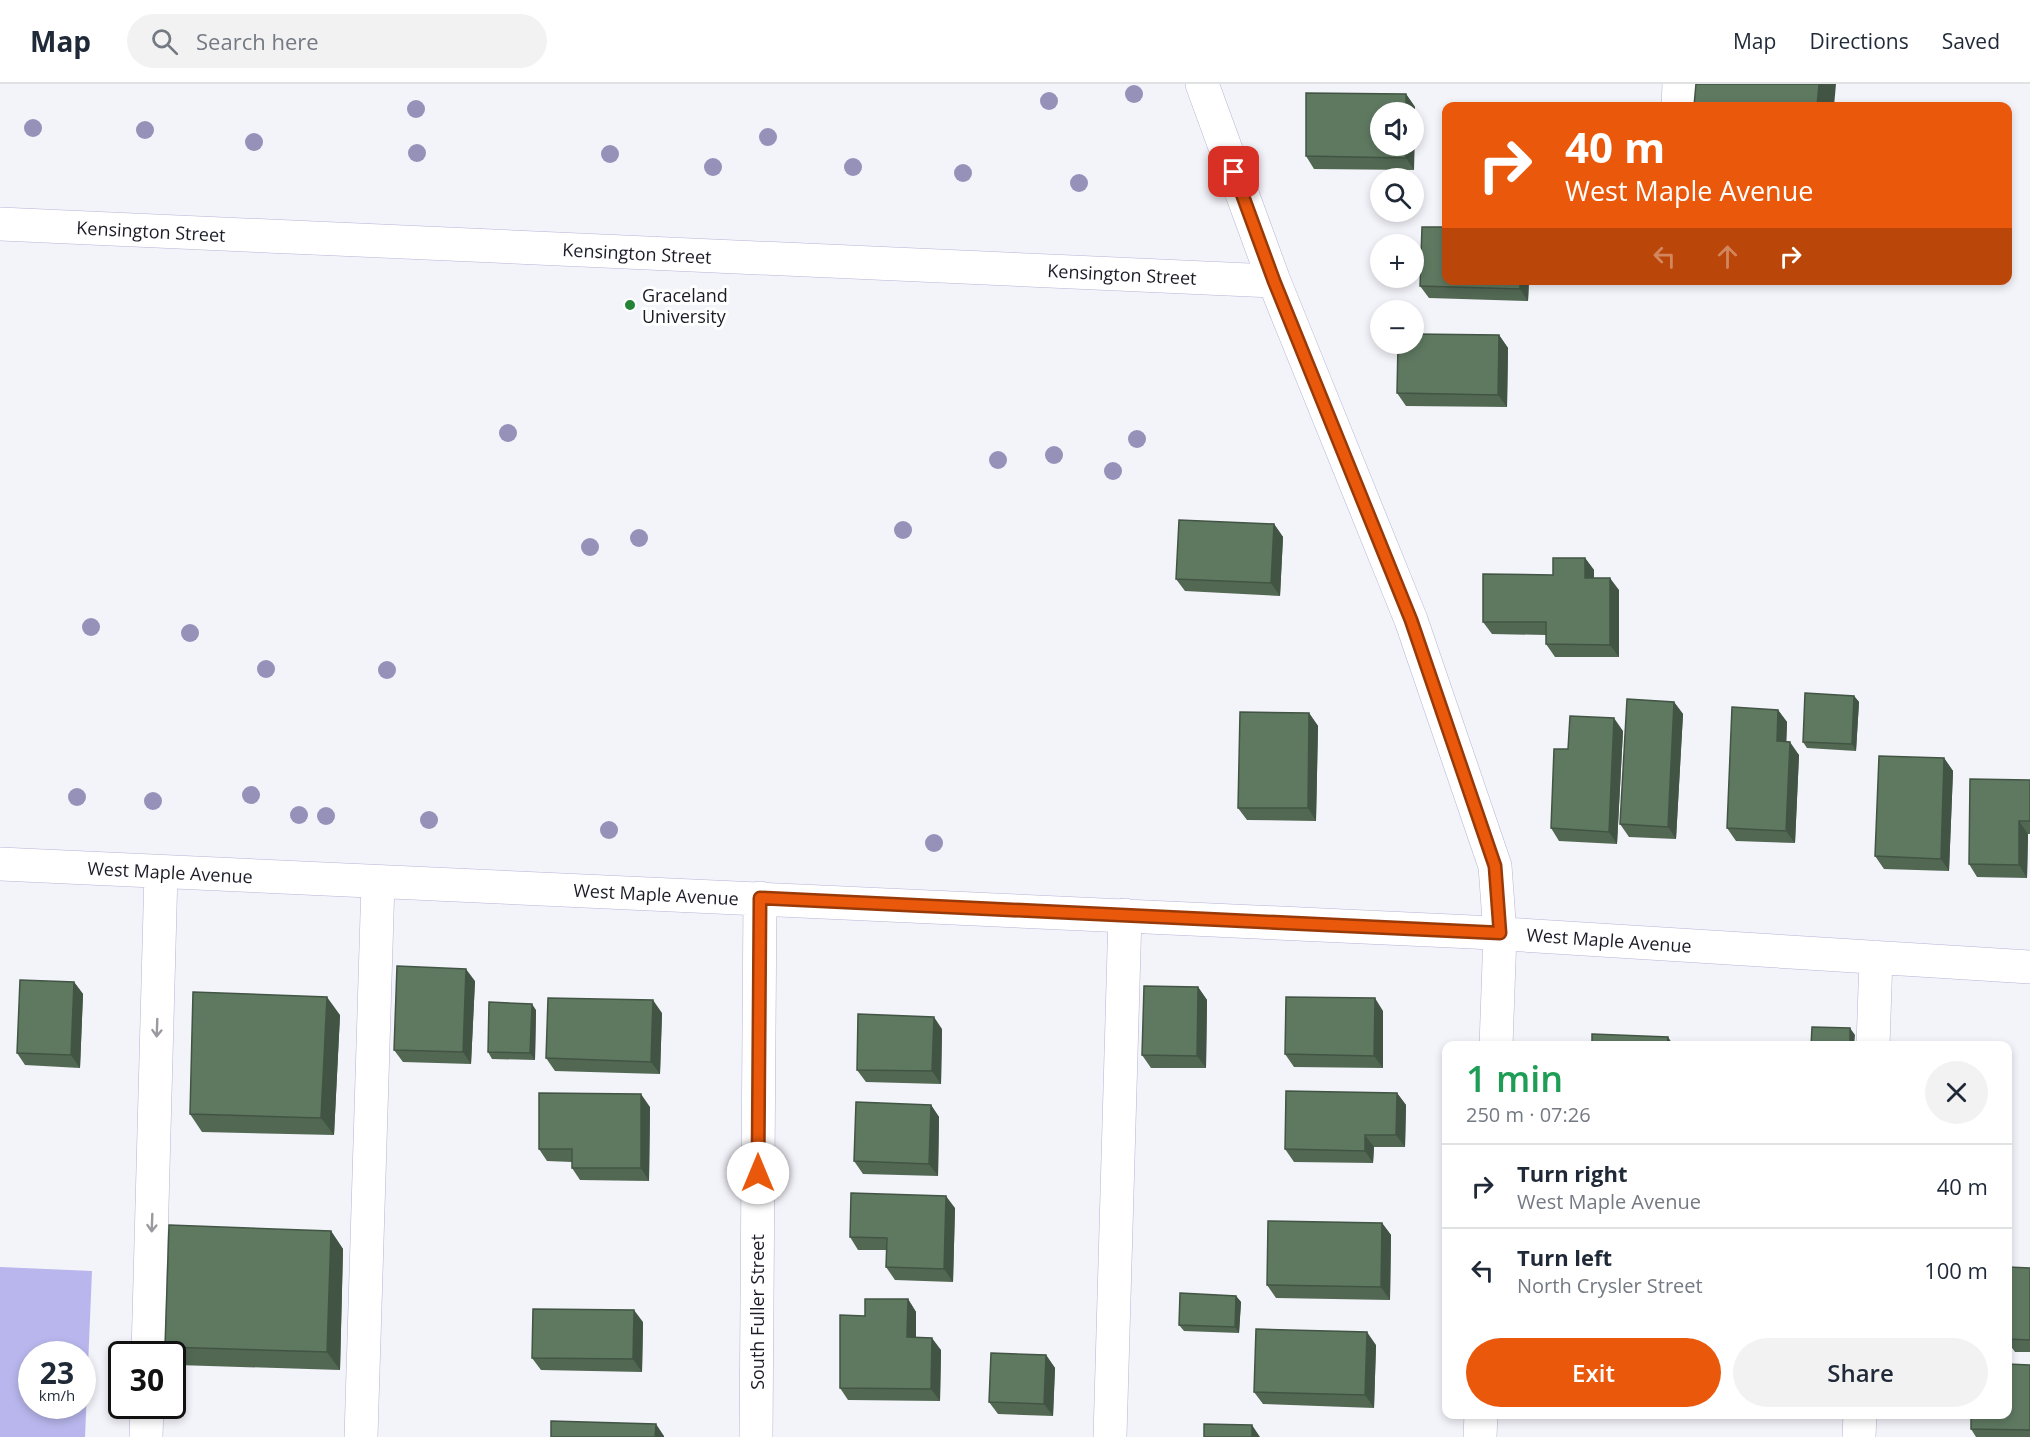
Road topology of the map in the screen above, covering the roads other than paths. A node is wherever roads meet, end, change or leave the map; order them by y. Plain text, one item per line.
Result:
1 (1202, 84) edge
2 (1680, 84) edge
3 (1678, 102) edge
4 (0, 224) edge
5 (1274, 281) junction
6 (0, 864) edge
7 (161, 872) junction
8 (378, 882) junction
9 (760, 898) junction
10 (1125, 915) junction
11 (1500, 933) junction
12 (1876, 957) junction
13 (2030, 967) edge
14 (1496, 1041) edge
15 (1873, 1041) edge
16 (148, 1341) edge
17 (147, 1419) edge
18 (1481, 1419) edge
19 (1860, 1419) edge
20 (146, 1437) edge
21 (361, 1437) edge
22 (756, 1437) edge
23 (1110, 1437) edge
24 (1480, 1437) edge
25 (1859, 1437) edge

1 - 5 street
2 - 3 street
4 - 5 street, Kensington Street
5 - 11 street
6 - 7 street, West Maple Avenue
7 - 8 street, West Maple Avenue
7 -> 16 street
8 - 9 street, West Maple Avenue
8 - 21 street
9 - 10 street, West Maple Avenue
9 - 22 street, South Fuller Street
10 - 11 street, West Maple Avenue
10 - 23 street
11 - 12 street, West Maple Avenue
11 - 14 street
12 - 13 street, West Maple Avenue
12 - 15 street
17 - 20 street
18 - 24 street
19 - 25 street

